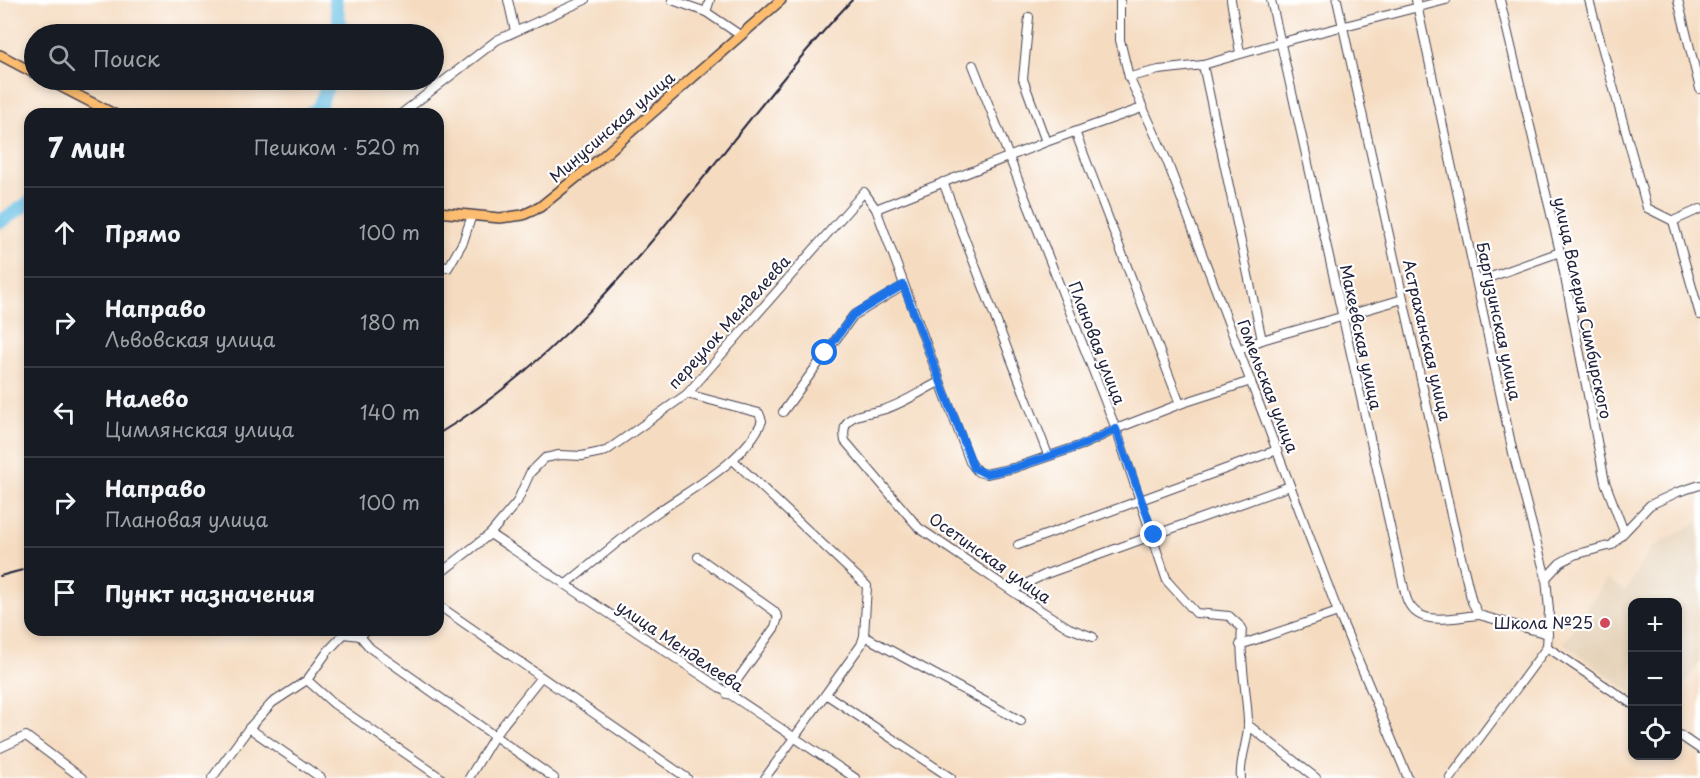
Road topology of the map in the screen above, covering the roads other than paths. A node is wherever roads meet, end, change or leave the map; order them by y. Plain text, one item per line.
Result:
1 (508, 0) edge
2 (585, 0) edge
3 (672, 0) edge
4 (710, 0) edge
5 (781, 0) edge
6 (1120, 0) edge
7 (1231, 0) edge
8 (1271, 0) edge
9 (1337, 0) edge
10 (1446, 0) edge
11 (1500, 0) edge
12 (1589, 0) edge
13 (1678, 0) edge
14 (1417, 4) edge
15 (706, 12) junction
16 (1029, 17) dead end
17 (1343, 26) junction
18 (515, 31) junction
19 (740, 35) junction
20 (1282, 42) junction
21 (1240, 54) junction
22 (0, 55) edge
23 (973, 65) dead end
24 (1203, 65) junction
25 (24, 68) edge
26 (1129, 77) junction
27 (444, 80) edge
28 (1700, 89) edge
29 (67, 90) edge
30 (432, 90) edge
31 (102, 108) edge
32 (409, 108) edge
33 (1142, 108) junction
34 (1076, 134) junction
35 (1046, 142) junction
36 (1011, 156) junction
37 (943, 182) junction
38 (876, 209) junction
39 (1700, 209) edge
40 (444, 213) edge
41 (472, 215) junction
42 (1673, 221) junction
43 (1560, 252) junction
44 (444, 266) edge
45 (1477, 282) junction
46 (903, 285) junction
47 (1403, 299) junction
48 (1699, 305) edge
49 (1700, 315) edge
50 (1343, 318) junction
51 (1262, 340) junction
52 (1240, 349) junction
53 (1251, 381) junction
54 (939, 382) junction
55 (687, 394) junction
56 (1180, 404) junction
57 (783, 412) dead end
58 (1116, 429) junction
59 (1277, 450) junction
60 (1048, 455) junction
61 (733, 460) junction
62 (1700, 485) edge
63 (1290, 486) junction
64 (1141, 500) junction
65 (1624, 532) junction
66 (490, 534) junction
67 (1154, 535) junction
68 (1018, 545) dead end
69 (698, 557) dead end
70 (444, 570) edge
71 (1546, 578) junction
72 (565, 585) junction
73 (1013, 590) junction
74 (444, 608) edge
75 (1338, 612) junction
76 (1479, 615) junction
77 (1548, 634) junction
78 (342, 636) edge
79 (360, 636) edge
80 (864, 636) junction
81 (1093, 637) dead end
82 (1240, 645) junction
83 (1547, 647) junction
84 (541, 677) junction
85 (307, 680) junction
86 (727, 694) junction
87 (827, 694) junction
88 (1628, 701) edge
89 (1021, 721) dead end
90 (1248, 725) junction
91 (249, 728) junction
92 (495, 735) junction
93 (1682, 737) edge
94 (795, 739) junction
95 (0, 748) edge
96 (1700, 749) edge
97 (685, 777) edge
98 (82, 778) edge
99 (212, 778) edge
100 (321, 778) edge
101 (441, 778) edge
102 (469, 778) edge
103 (554, 778) edge
104 (765, 778) edge
105 (855, 778) edge
106 (951, 778) edge
107 (1241, 778) edge
108 (1316, 778) edge
109 (1408, 778) edge
110 (1450, 778) edge

1 - 18 street
2 - 18 street
3 - 15 street
4 - 15 street
5 - 19 main road, Минусинская улица
6 - 26 street, Гомельская улица
7 - 21 street
8 - 20 street, Макеевская улица
9 - 17 street, Астраханская улица
10 - 14 street
11 - 43 street, улица Валерия Симбирского
12 - 42 street
13 - 28 street
14 - 17 street
14 - 45 street, Баргузинская улица
15 - 19 street
16 - 35 street
17 - 20 street
17 - 47 street, Астраханская улица
18 - 27 street
19 - 41 main road, Минусинская улица
20 - 21 street
20 - 50 street, Макеевская улица
21 - 24 street
22 - 25 main road
23 - 36 street, Плановая улица
24 - 26 street
24 - 51 street
26 - 33 street, Гомельская улица
29 - 31 main road
30 - 32 street
33 - 34 street
33 - 52 street, Гомельская улица
34 - 35 street
34 - 56 street
35 - 36 street
36 - 37 street
36 - 58 street, Плановая улица
37 - 38 street
37 - 60 street
38 - 46 street
38 - 55 street, переулок Менделеева
39 - 42 street
40 - 41 main road, Минусинская улица
41 - 44 street
42 - 48 street
43 - 45 street
43 - 65 street, улица Валерия Симбирского
45 - 71 street, Баргузинская улица
46 - 54 street
46 - 57 street
47 - 50 street
47 - 76 street, Астраханская улица
48 - 49 street
50 - 51 street
50 - 76 street, Макеевская улица
51 - 52 street
52 - 53 street, Гомельская улица
53 - 56 street
53 - 59 street, Гомельская улица
54 - 60 street
54 - 73 street, Осетинская улица
55 - 61 street
55 - 66 street, переулок Менделеева
56 - 58 street
58 - 60 street
58 - 64 street, Плановая улица
59 - 63 street, Гомельская улица
59 - 64 street
61 - 72 street
61 - 80 street
62 - 65 street
63 - 67 street
63 - 75 street, Гомельская улица
64 - 67 street, Плановая улица
64 - 68 street
65 - 71 street
66 - 70 street, переулок Менделеева
66 - 72 street, улица Менделеева
67 - 73 street
67 - 82 street, Плановая улица
69 - 86 street
71 - 77 street, Баргузинская улица
72 - 86 street, улица Менделеева
73 - 81 street, Осетинская улица
74 - 84 street
75 - 82 street
75 - 109 street, Гомельская улица
76 - 77 street
77 - 83 street, Баргузинская улица
78 - 85 street
79 - 92 street
80 - 87 street
80 - 89 street
82 - 90 street
83 - 88 street
83 - 110 street
84 - 92 street
84 - 97 street
85 - 91 street
85 - 101 street
86 - 94 street, улица Менделеева
87 - 94 street
87 - 106 street
90 - 107 street
90 - 108 street
91 - 99 street
91 - 100 street
92 - 102 street
92 - 103 street
93 - 96 street
94 - 104 street
94 - 105 street, улица Менделеева
95 - 98 street

